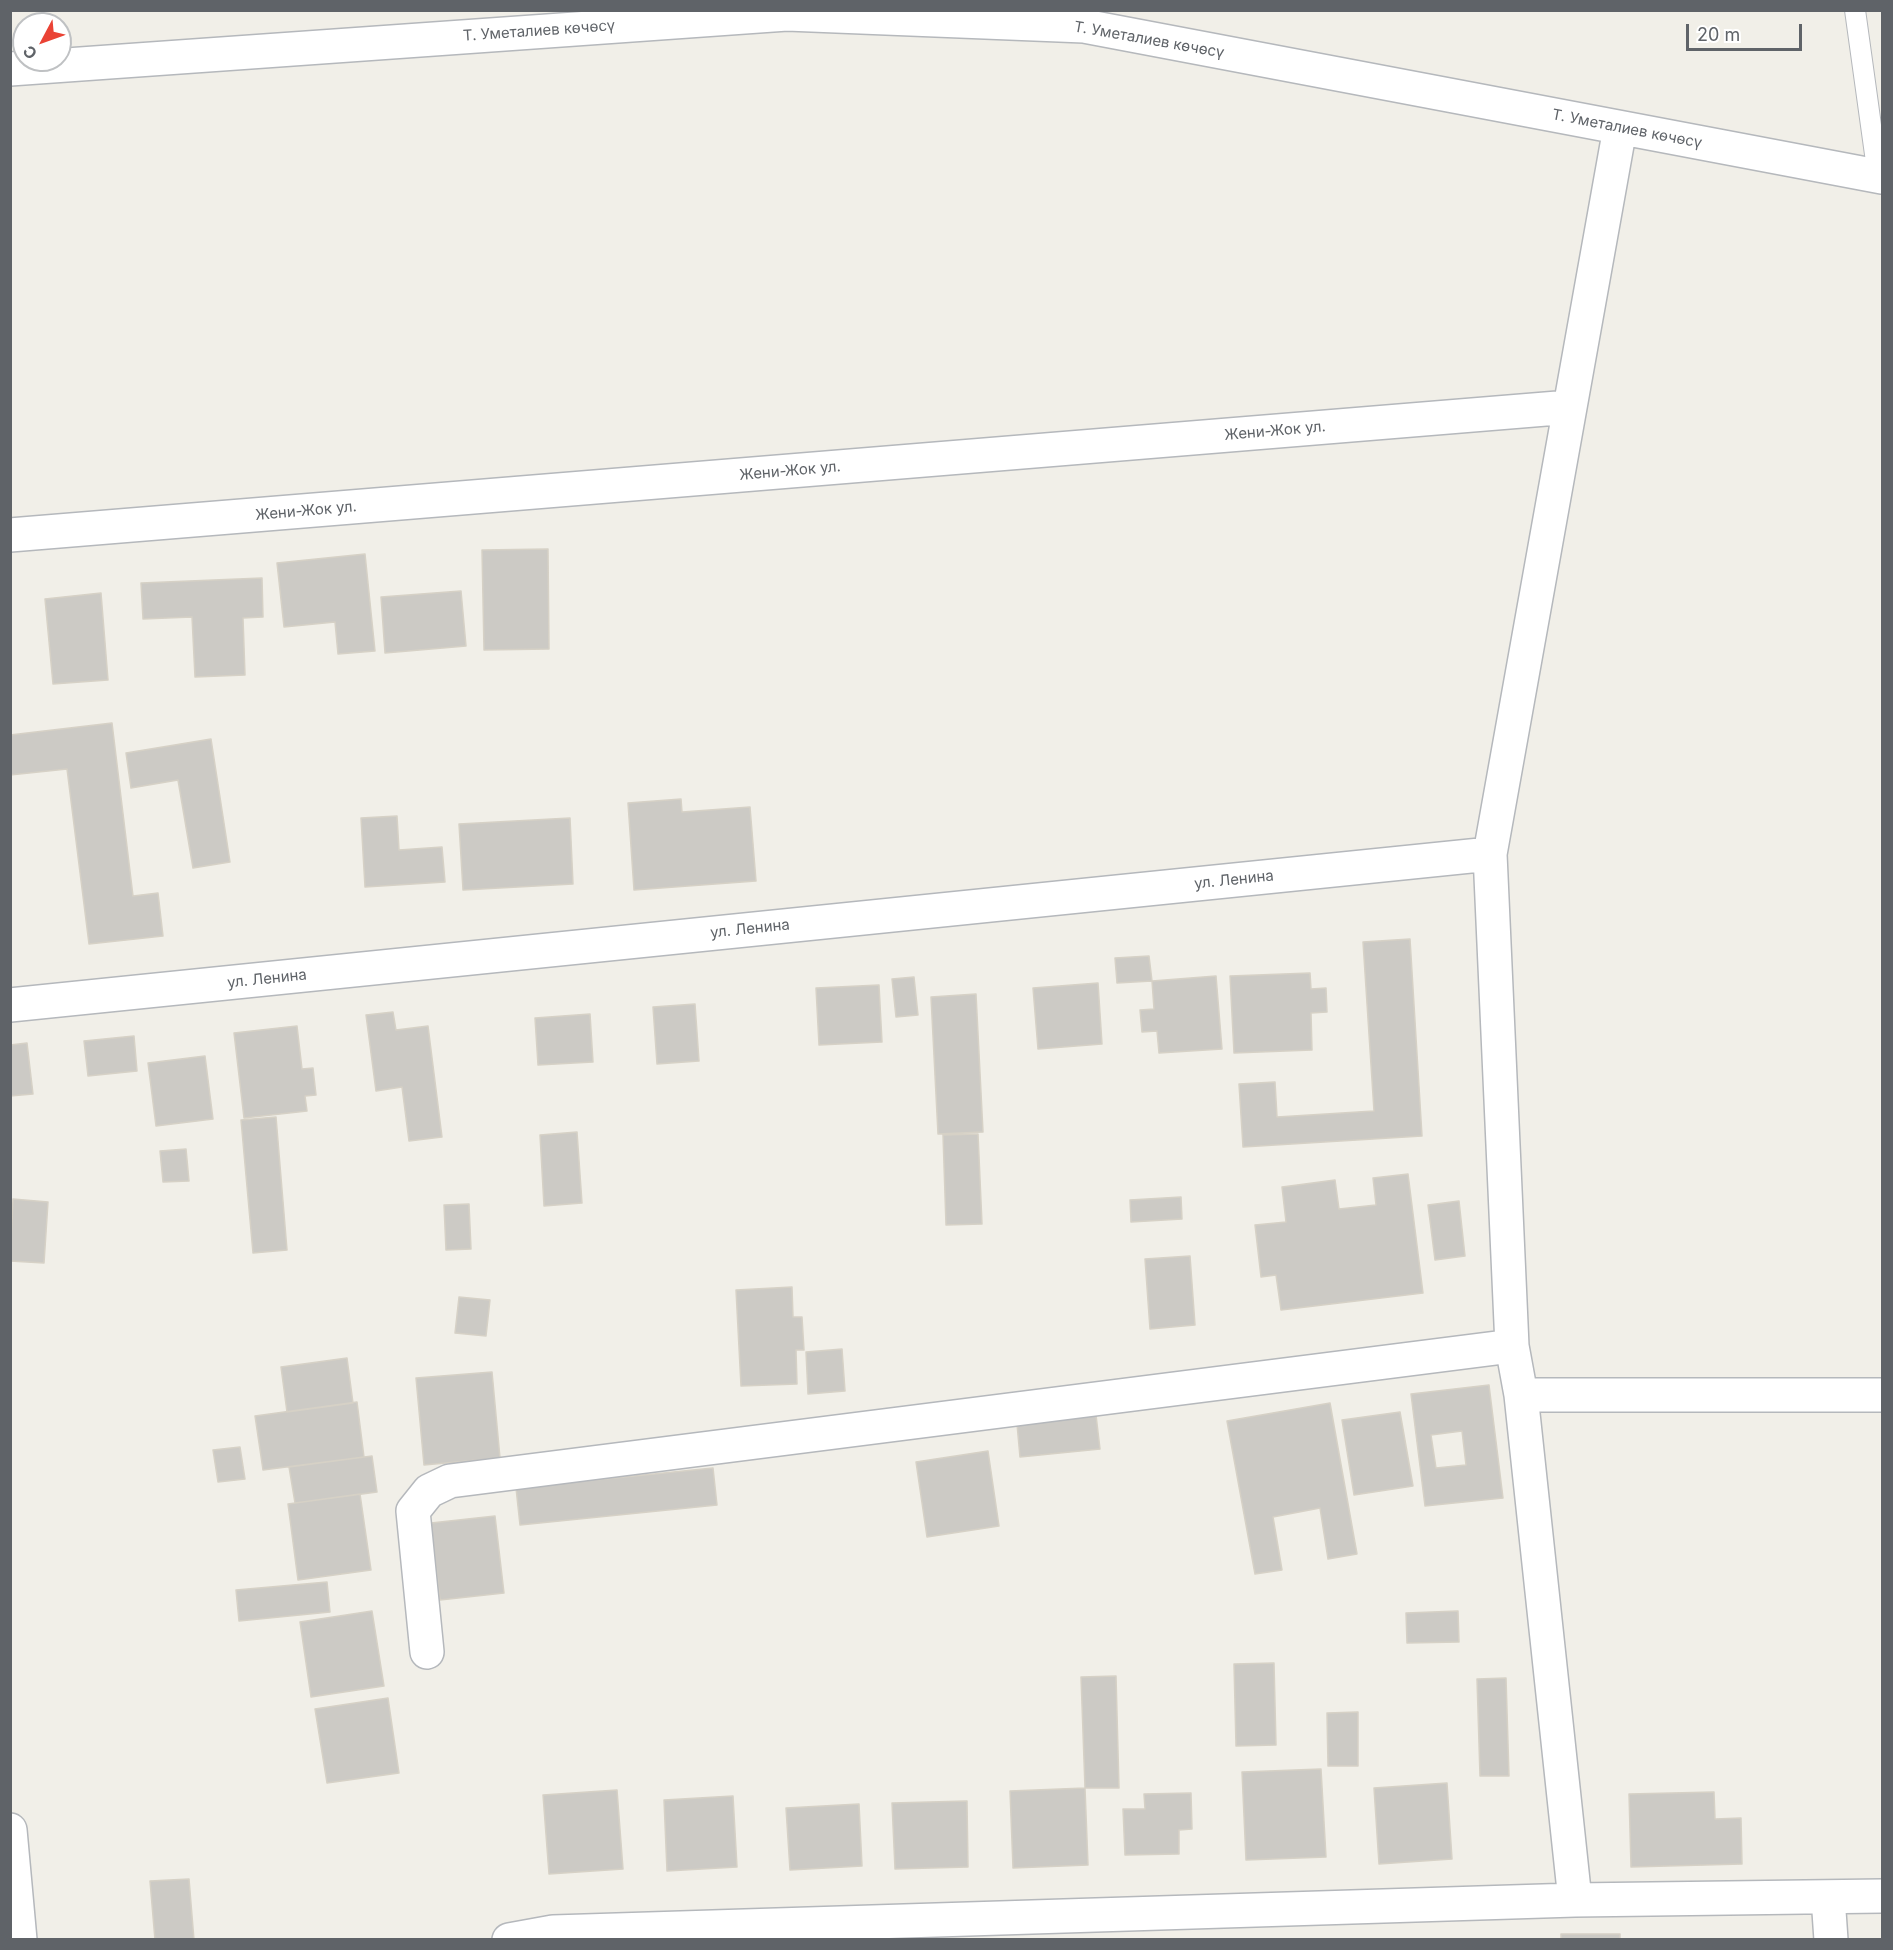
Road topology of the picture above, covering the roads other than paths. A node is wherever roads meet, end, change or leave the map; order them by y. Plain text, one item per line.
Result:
1 (1855, 10) edge
2 (787, 12) edge
3 (10, 69) edge
4 (1620, 128) junction
5 (1880, 177) edge
6 (1570, 407) junction
7 (10, 535) edge
8 (1490, 854) junction
9 (10, 1005) edge
10 (1512, 1346) junction
11 (1521, 1395) junction
12 (1882, 1395) edge
13 (428, 1652) dead end
14 (10, 1830) edge
15 (1882, 1896) edge
16 (1828, 1897) junction
17 (1575, 1900) junction
18 (20, 1940) edge
19 (509, 1940) edge
20 (1831, 1940) edge

1 - 5 lane
2 - 3 street, Т. Уметалиев көчөсү
2 - 4 street, Т. Уметалиев көчөсү
4 - 5 street, Т. Уметалиев көчөсү
4 - 6 street
6 - 7 street, Жени-Жок ул.
6 - 8 street
8 - 9 street, ул. Ленина
8 - 10 street
10 - 11 street
10 - 13 street
11 - 12 street
11 - 17 street
14 - 18 street
15 - 16 street
16 - 17 street
16 - 20 street
17 - 19 street

